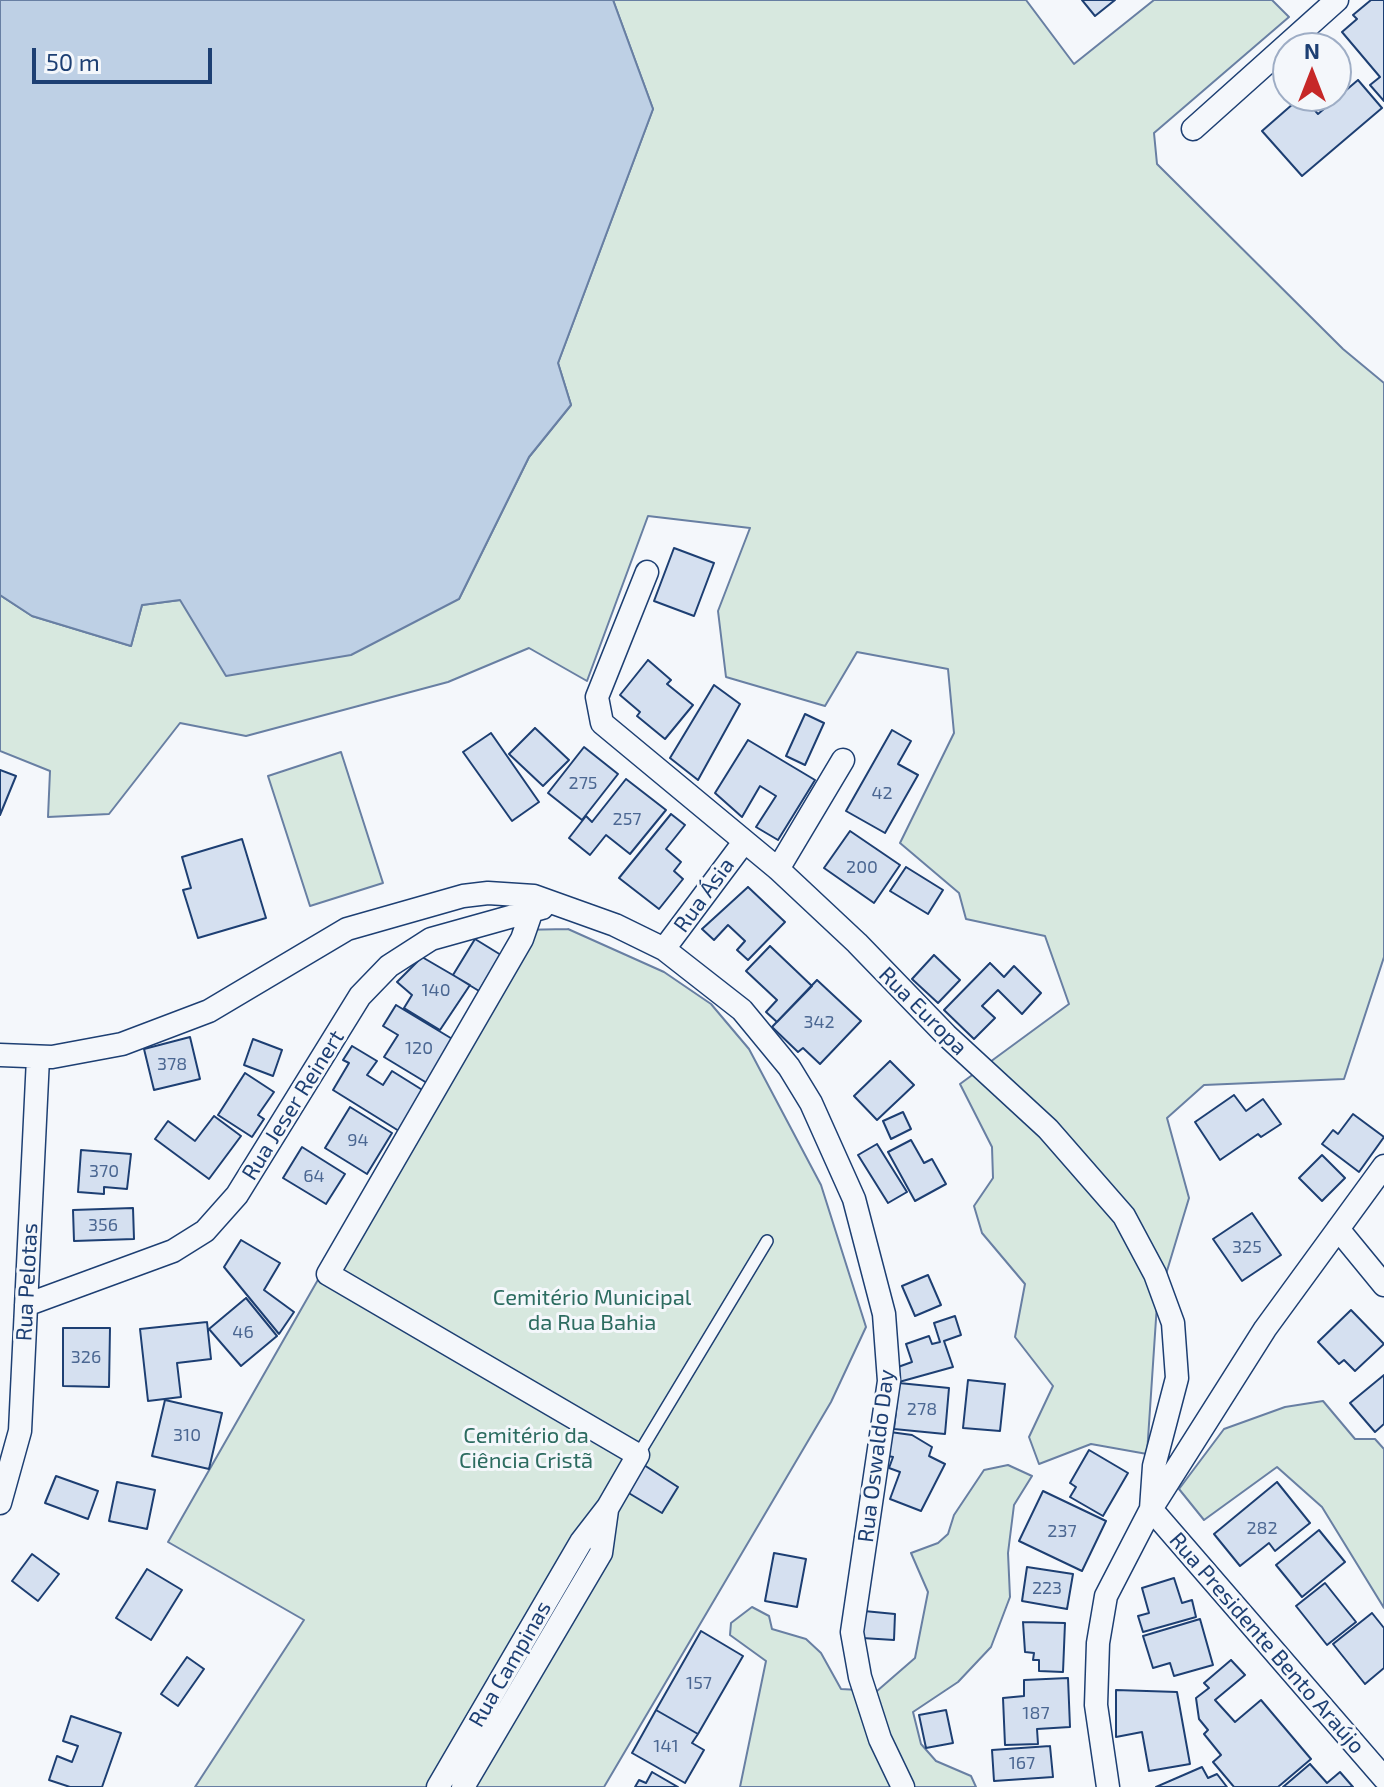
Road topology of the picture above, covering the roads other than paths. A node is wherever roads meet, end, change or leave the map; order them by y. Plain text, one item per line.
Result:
1 (1337, 0) edge
2 (1193, 129) dead end
3 (647, 572) dead end
4 (843, 760) dead end
5 (744, 842) junction
6 (778, 869) junction
7 (554, 903) junction
8 (531, 913) junction
9 (664, 949) junction
10 (0, 1055) edge
11 (38, 1058) junction
12 (1384, 1166) edge
13 (1338, 1229) junction
14 (767, 1241) dead end
15 (1384, 1285) edge
16 (26, 1305) junction
17 (638, 1455) junction
18 (0, 1503) edge
19 (1151, 1509) junction
20 (591, 1547) junction
21 (1384, 1778) edge
22 (438, 1787) edge
23 (463, 1787) edge
24 (903, 1787) edge
25 (1108, 1787) edge

1 - 2 street
3 - 5 street, Rua Europa
4 - 6 street
5 - 6 street, Rua Europa
5 - 9 street, Rua Ásia
6 - 19 street, Rua Europa
7 - 8 street, Rua Jeser Reinert
7 - 9 street, Rua Oswaldo Day
7 - 11 street, Rua Oswaldo Day
8 - 16 street, Rua Jeser Reinert
8 - 17 street
9 - 24 street, Rua Oswaldo Day
10 - 11 street, Rua Oswaldo Day
11 - 16 street, Rua Pelotas
12 - 13 street
13 - 15 street
13 - 19 street
14 - 17 lane
16 - 18 street, Rua Pelotas
17 - 20 street
19 - 21 street, Rua Presidente Bento Araújo
19 - 25 street
20 - 22 street, Rua Campinas
20 - 23 street, Rua Campinas

